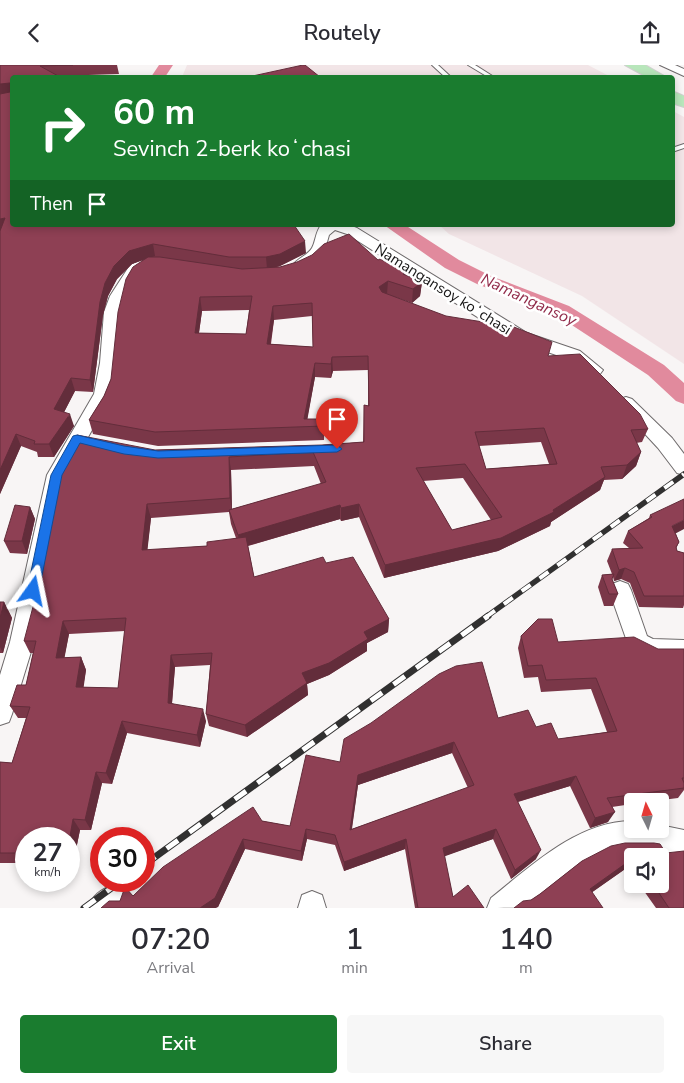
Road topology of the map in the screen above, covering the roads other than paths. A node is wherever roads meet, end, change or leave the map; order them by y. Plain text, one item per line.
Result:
1 (436, 65) edge
2 (471, 65) edge
3 (666, 65) edge
4 (626, 67) edge
5 (684, 73) edge
6 (446, 75) edge
7 (488, 75) edge
8 (652, 75) edge
9 (329, 227) edge
10 (341, 227) edge
11 (155, 263) edge
12 (288, 272) edge
13 (478, 329) edge
14 (521, 337) junction
15 (77, 439) junction
16 (96, 443) edge
17 (684, 468) edge
18 (620, 590) dead end
19 (684, 650) edge
20 (0, 714) edge
21 (684, 844) edge
22 (501, 908) edge

1 - 6 lane
2 - 7 lane
3 - 5 street
4 - 8 main road
9 - 12 street
10 - 14 street, Namangansoy koʻchasi
11 - 15 street
13 - 14 street
14 - 17 street, Namangansoy koʻchasi
15 - 16 street
15 - 20 street
18 - 19 street
21 - 22 street

